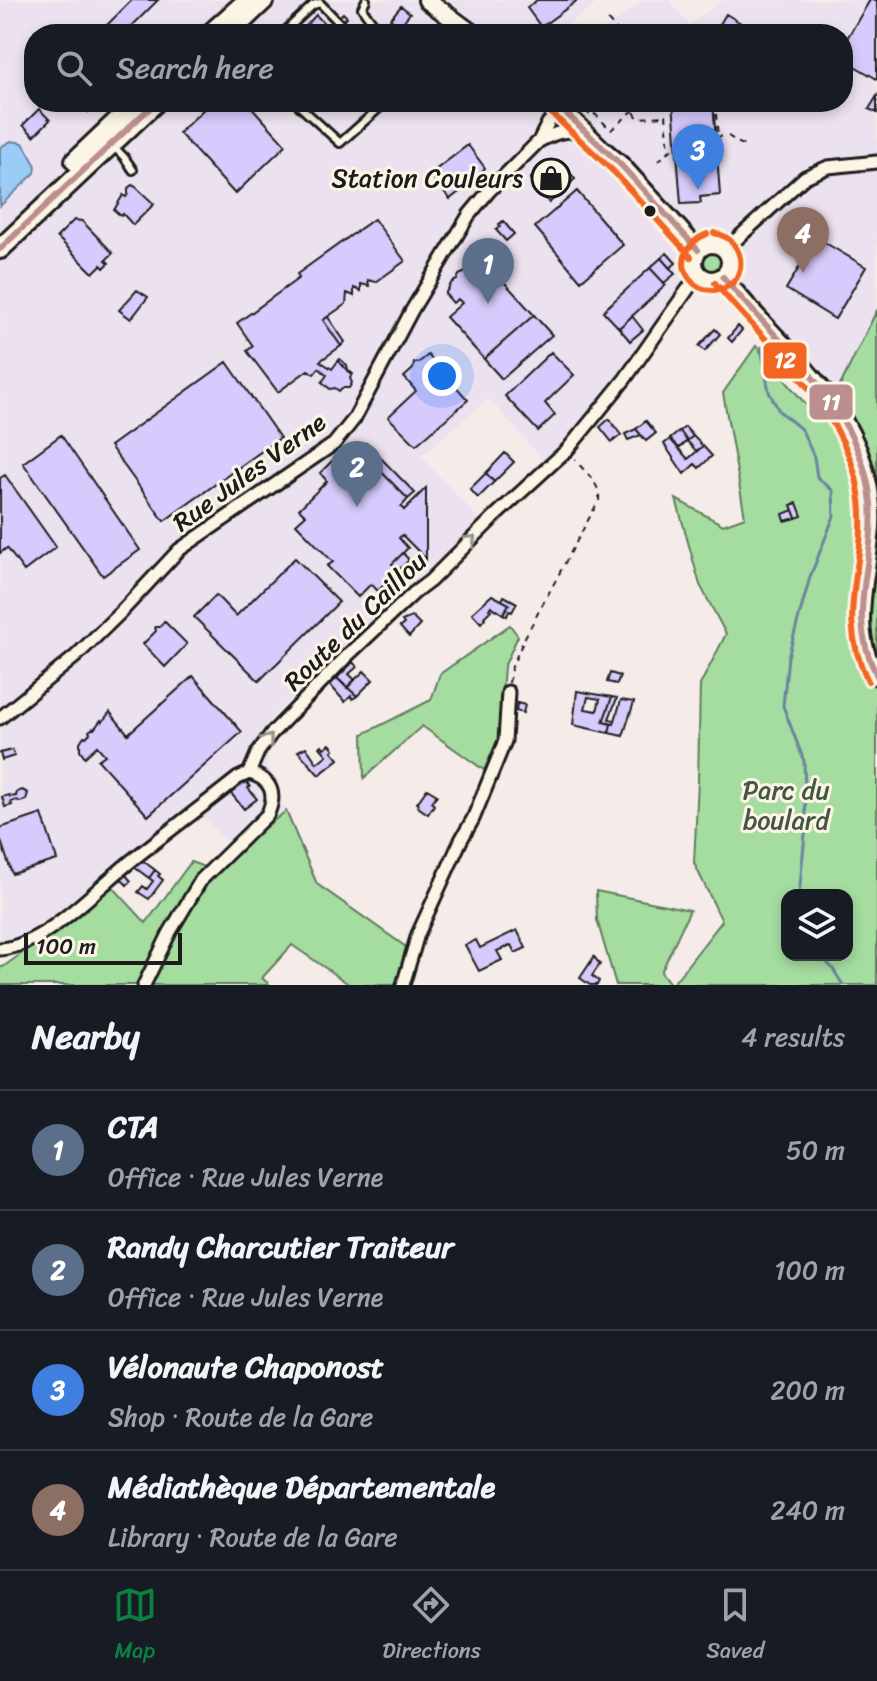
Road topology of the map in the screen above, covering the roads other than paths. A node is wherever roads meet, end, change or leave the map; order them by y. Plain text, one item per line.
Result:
1 (248, 0) edge
2 (264, 0) edge
3 (366, 0) edge
4 (427, 0) edge
5 (221, 24) edge
6 (241, 24) edge
7 (293, 24) edge
8 (340, 24) edge
9 (374, 24) edge
10 (459, 24) edge
11 (129, 112) edge
12 (143, 112) edge
13 (306, 112) edge
14 (375, 112) edge
15 (556, 112) edge
16 (568, 112) edge
17 (570, 112) edge
18 (586, 133) junction
19 (107, 139) junction
20 (539, 141) junction
21 (877, 162) edge
22 (621, 165) junction
23 (133, 170) dead end
24 (0, 234) edge
25 (0, 249) edge
26 (726, 249) junction
27 (698, 250) junction
28 (700, 275) junction
29 (723, 277) junction
30 (877, 676) edge
31 (508, 692) road end
32 (0, 718) edge
33 (249, 773) junction
34 (0, 949) edge
35 (144, 985) edge
36 (403, 985) edge

1 - 5 main road
2 - 6 main road
3 - 9 lane
4 - 10 main road
7 - 8 lane
11 - 19 main road
12 - 19 main road
13 - 14 lane
15 - 20 street, Rue Jules Verne
16 - 18 main road
17 - 22 main road
18 - 20 street
18 - 22 main road
19 - 23 lane
19 - 24 main road
19 - 25 main road
20 - 32 street, Rue Jules Verne
21 - 26 street
22 - 27 main road
26 - 27 main road
26 - 29 main road
27 - 28 main road
28 - 29 main road
33 -> 28 street, Route du Caillou
29 - 30 main road
31 - 36 street
33 - 34 street, Route du Caillou
33 - 35 street

